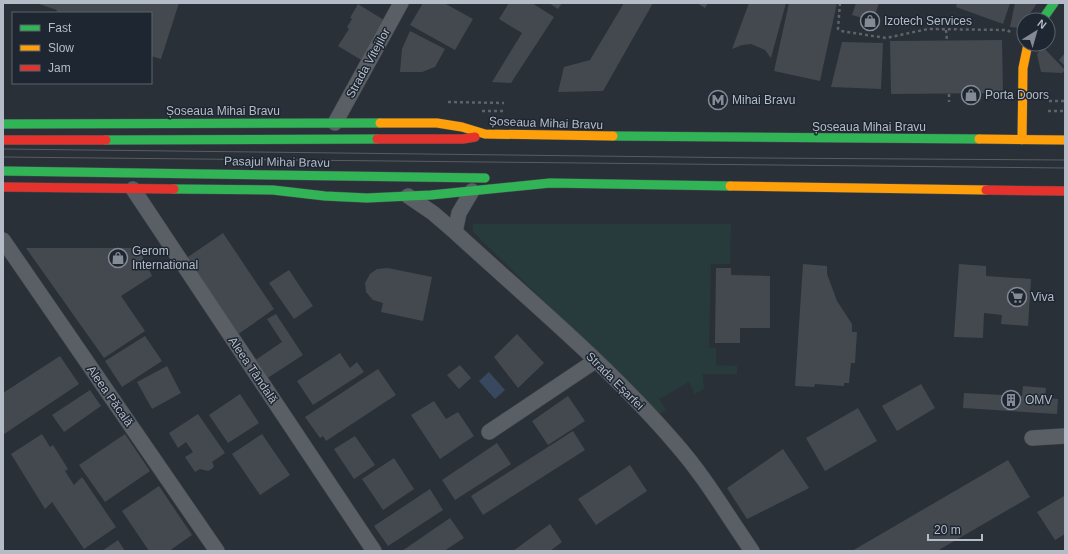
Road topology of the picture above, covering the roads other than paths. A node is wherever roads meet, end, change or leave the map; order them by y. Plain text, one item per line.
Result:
1 (402, 3) edge
2 (1054, 3) edge
3 (1048, 12) edge
4 (1026, 52) edge
5 (335, 123) junction
6 (3, 124) edge
7 (486, 134) junction
8 (3, 140) edge
9 (1022, 140) junction
10 (1065, 140) edge
11 (3, 171) edge
12 (550, 183) junction
13 (3, 187) edge
14 (133, 189) junction
15 (472, 191) junction
16 (1065, 191) edge
17 (408, 196) junction
18 (455, 232) junction
19 (3, 240) edge
20 (595, 361) junction
21 (489, 432) dead end
22 (1065, 436) edge
23 (1032, 438) dead end
24 (217, 551) edge
25 (374, 551) edge
26 (752, 551) edge

1 - 5 street, Strada Vitejilor
2 - 3 main road
4 - 9 main road
5 - 6 main road, Șoseaua Mihai Bravu
5 - 7 main road, Șoseaua Mihai Bravu
7 - 8 main road, Pasajul Mihai Bravu
7 - 9 main road, Șoseaua Mihai Bravu
9 - 10 main road, Șoseaua Mihai Bravu
11 - 12 main road, Pasajul Mihai Bravu
12 - 15 main road
12 - 16 main road
13 - 14 main road
14 - 17 main road
14 - 25 street, Aleea Tândală
15 - 17 main road
15 - 18 street
17 - 18 street, Strada Eșarfei
18 - 20 street, Strada Eșarfei
19 - 24 street, Aleea Păcală
20 - 21 street
20 - 26 street, Strada Eșarfei
22 - 23 street

